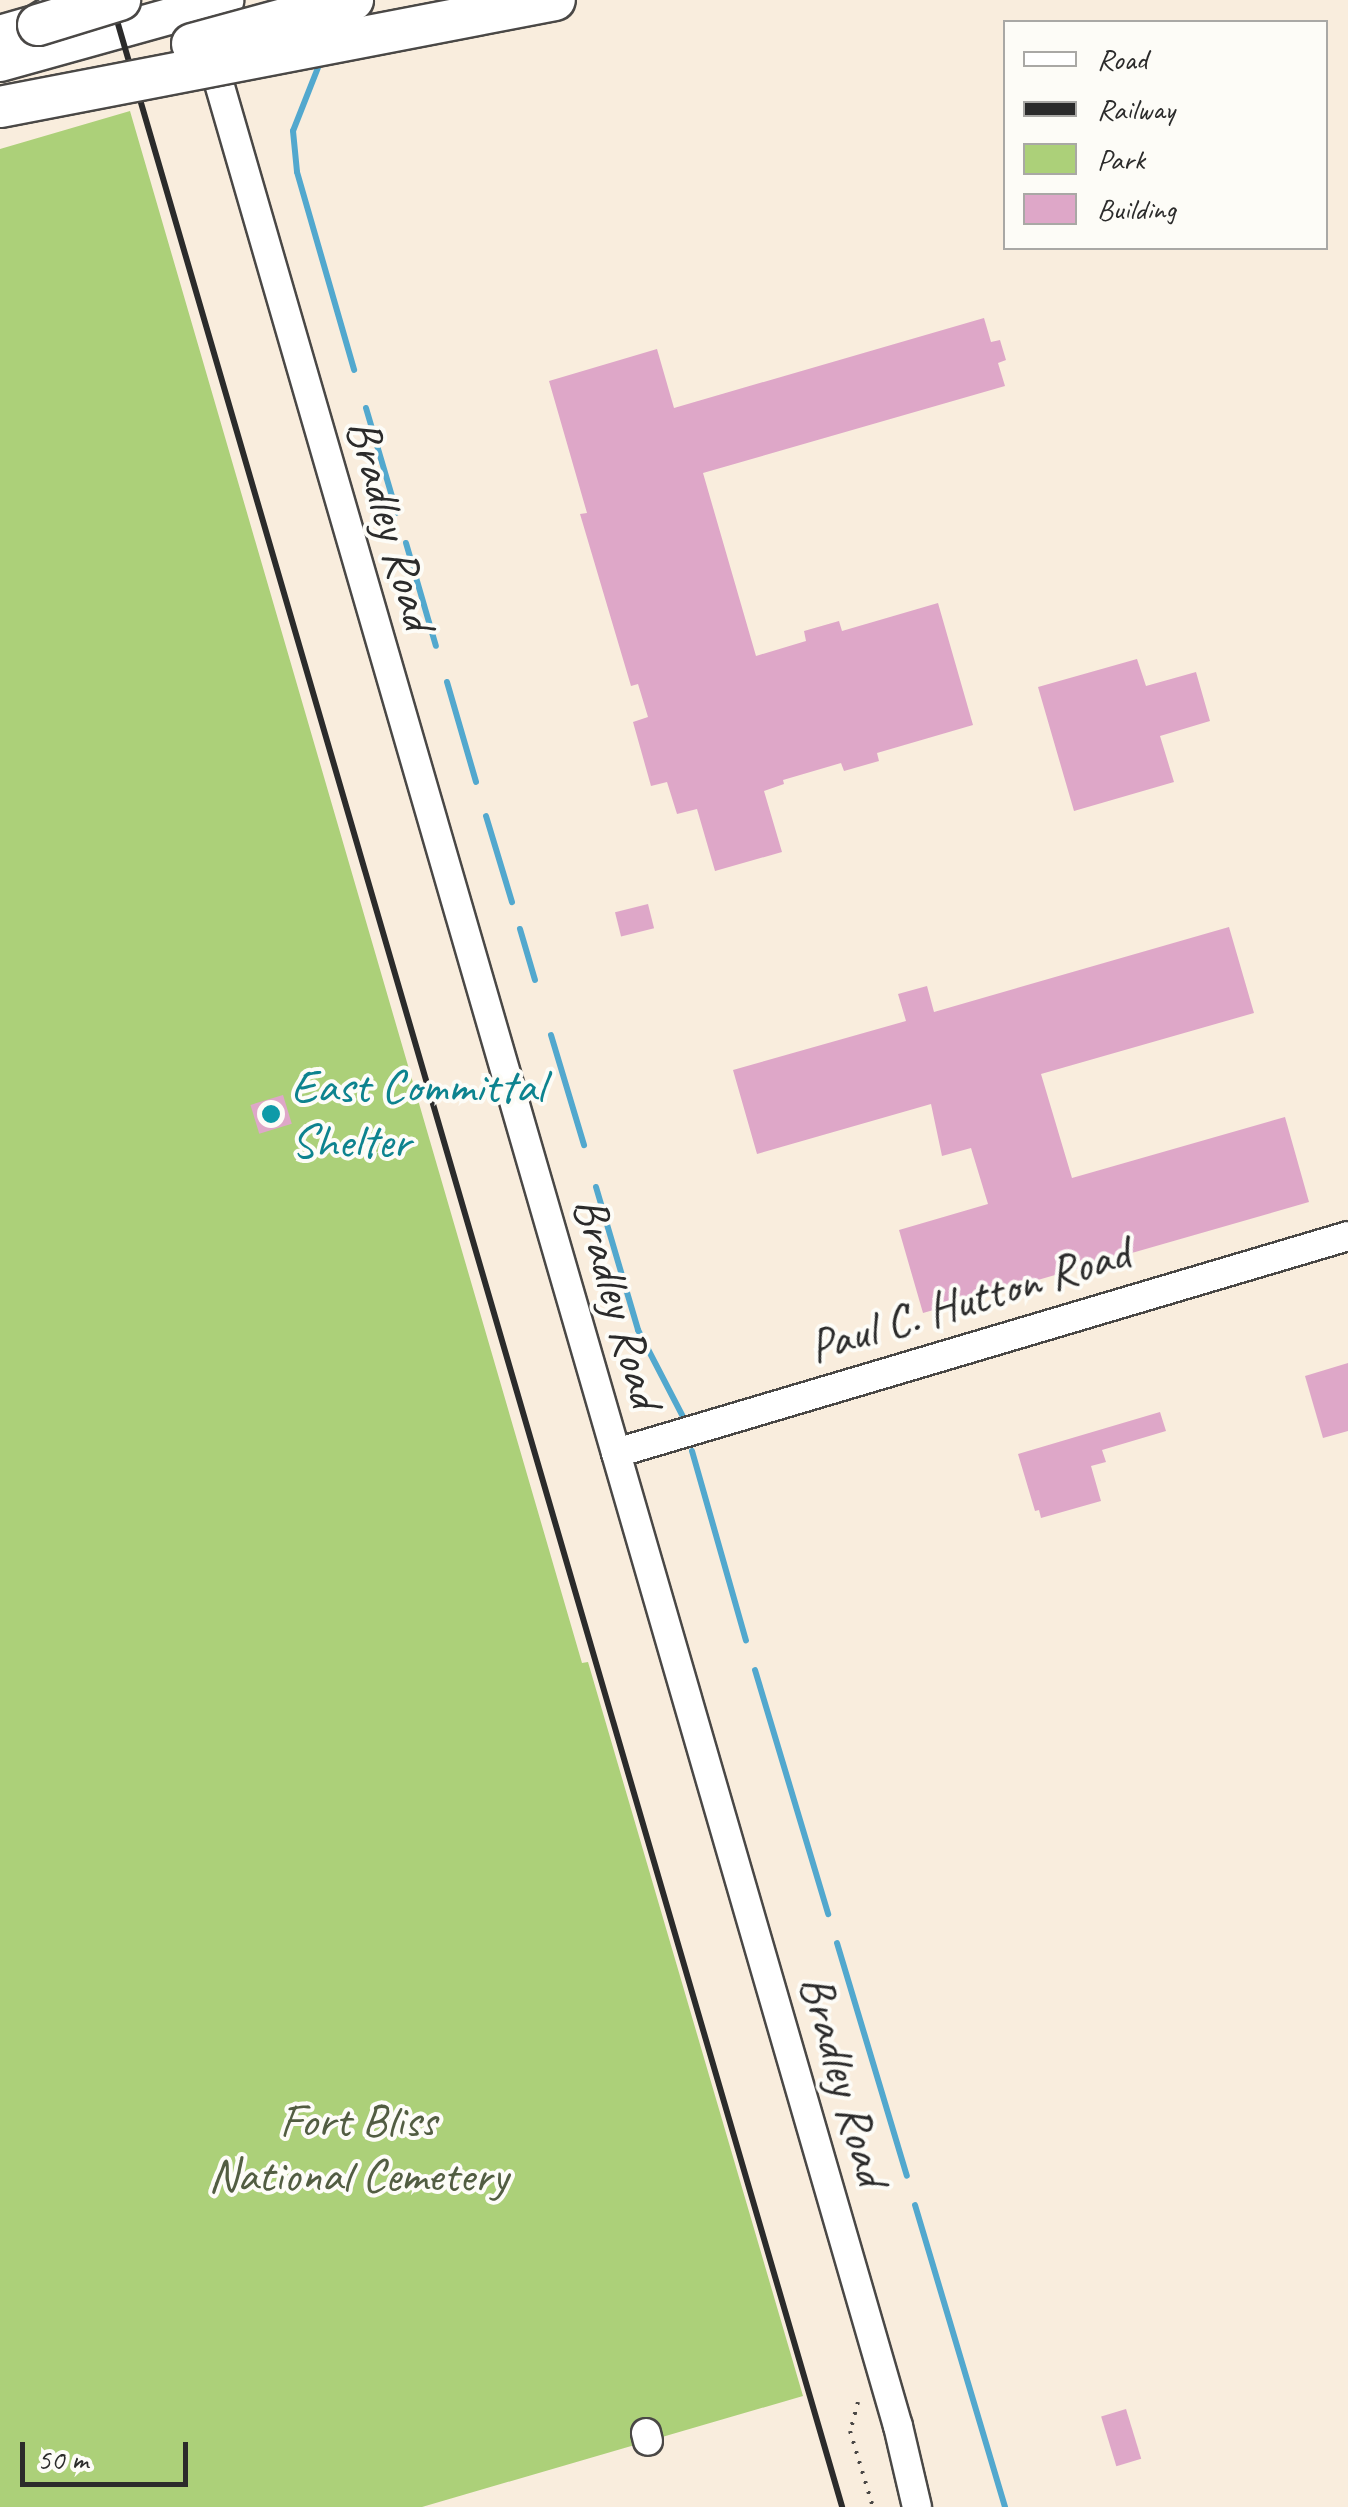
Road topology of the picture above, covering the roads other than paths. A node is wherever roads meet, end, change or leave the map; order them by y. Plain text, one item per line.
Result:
1 (76, 0) edge
2 (120, 0) edge
3 (353, 0) edge
4 (554, 0) edge
5 (211, 4) edge
6 (19, 30) edge
7 (0, 62) edge
8 (0, 98) edge
9 (0, 107) edge
10 (1348, 1236) edge
11 (616, 1453) junction
12 (916, 2507) edge

1 - 6 highway, bridge
2 - 6 highway, bridge
3 - 8 highway, bridge
4 - 9 highway, bridge
5 - 7 main road
5 - 11 street, Bradley Road
10 - 11 street, Paul C. Hutton Road
11 - 12 street, Bradley Road

